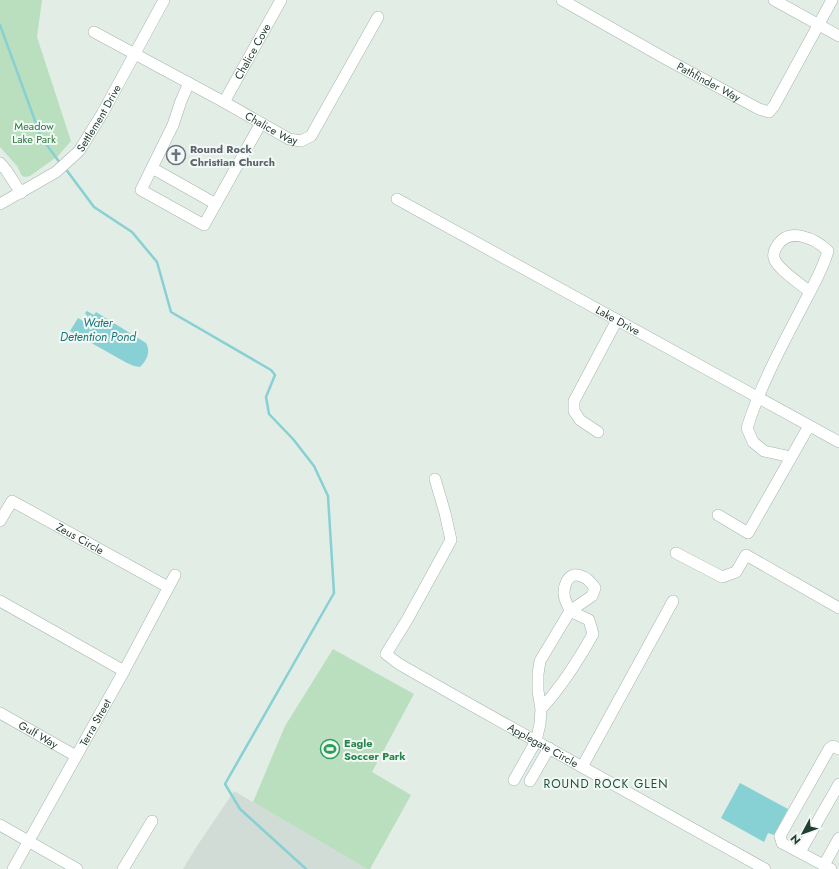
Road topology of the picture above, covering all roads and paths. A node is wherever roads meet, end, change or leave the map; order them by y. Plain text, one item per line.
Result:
1 (164, 0) edge
2 (281, 0) edge
3 (562, 0) edge
4 (774, 0) edge
5 (832, 0) edge
6 (378, 17) dead end
7 (819, 24) junction
8 (94, 32) dead end
9 (839, 36) edge
10 (134, 53) junction
11 (189, 83) junction
12 (224, 102) junction
13 (261, 123) junction
14 (0, 163) edge
15 (152, 168) junction
16 (21, 193) junction
17 (397, 199) dead end
18 (0, 204) edge
19 (216, 204) junction
20 (810, 292) junction
21 (617, 320) junction
22 (758, 398) junction
23 (809, 426) junction
24 (598, 432) dead end
25 (839, 442) edge
26 (791, 457) junction
27 (435, 479) dead end
28 (718, 515) dead end
29 (0, 521) edge
30 (676, 553) dead end
31 (175, 575) dead end
32 (168, 587) junction
33 (0, 601) edge
34 (673, 601) dead end
35 (839, 608) edge
36 (124, 671) junction
37 (541, 709) junction
38 (0, 713) edge
39 (536, 741) junction
40 (549, 748) junction
41 (839, 749) edge
42 (76, 756) junction
43 (582, 766) junction
44 (514, 780) dead end
45 (530, 781) dead end
46 (839, 784) edge
47 (152, 821) dead end
48 (0, 825) edge
49 (839, 838) edge
50 (29, 841) junction
51 (800, 852) junction
52 (753, 866) edge
53 (827, 867) edge
54 (13, 869) edge
55 (77, 869) edge
56 (124, 869) edge
57 (765, 869) edge

1 - 10 street, Settlement Drive
2 - 12 street, Chalice Cove
3 - 7 street, Pathfinder Way
4 - 7 street
5 - 7 street
6 - 13 street, Chalice Way
7 - 9 street
8 - 10 street, Chalice Way
10 - 11 street, Chalice Way
10 - 16 street, Settlement Drive
11 - 12 street, Chalice Way
11 - 15 street
12 - 13 street, Chalice Way
13 - 19 street
14 - 16 street
15 - 19 street
15 - 19 street
16 - 18 street, Settlement Drive
17 - 21 street, Lake Drive
20 - 20 street
20 - 22 street
21 - 22 street, Lake Drive
21 - 24 street
22 - 23 street, Lake Drive
22 - 26 street
23 - 25 street, Lake Drive
23 - 26 street
26 - 28 street
27 - 39 street, Applegate Circle
29 - 32 street, Zeus Circle
30 - 35 street
31 - 32 street, Terra Street
32 - 36 street, Terra Street
33 - 36 street
34 - 43 street
36 - 42 street, Terra Street
37 - 37 street
37 - 39 street
38 - 42 street, Gulf Way
39 - 40 street, Applegate Circle
39 - 44 street
40 - 43 street, Applegate Circle
40 - 45 street
41 - 51 street
42 - 50 street, Terra Street
43 - 52 street, Applegate Circle
46 - 51 street
47 - 56 street
48 - 50 street
49 - 53 street
50 - 54 street, Terra Street
50 - 55 street
51 - 53 street
52 - 57 street, Applegate Circle

